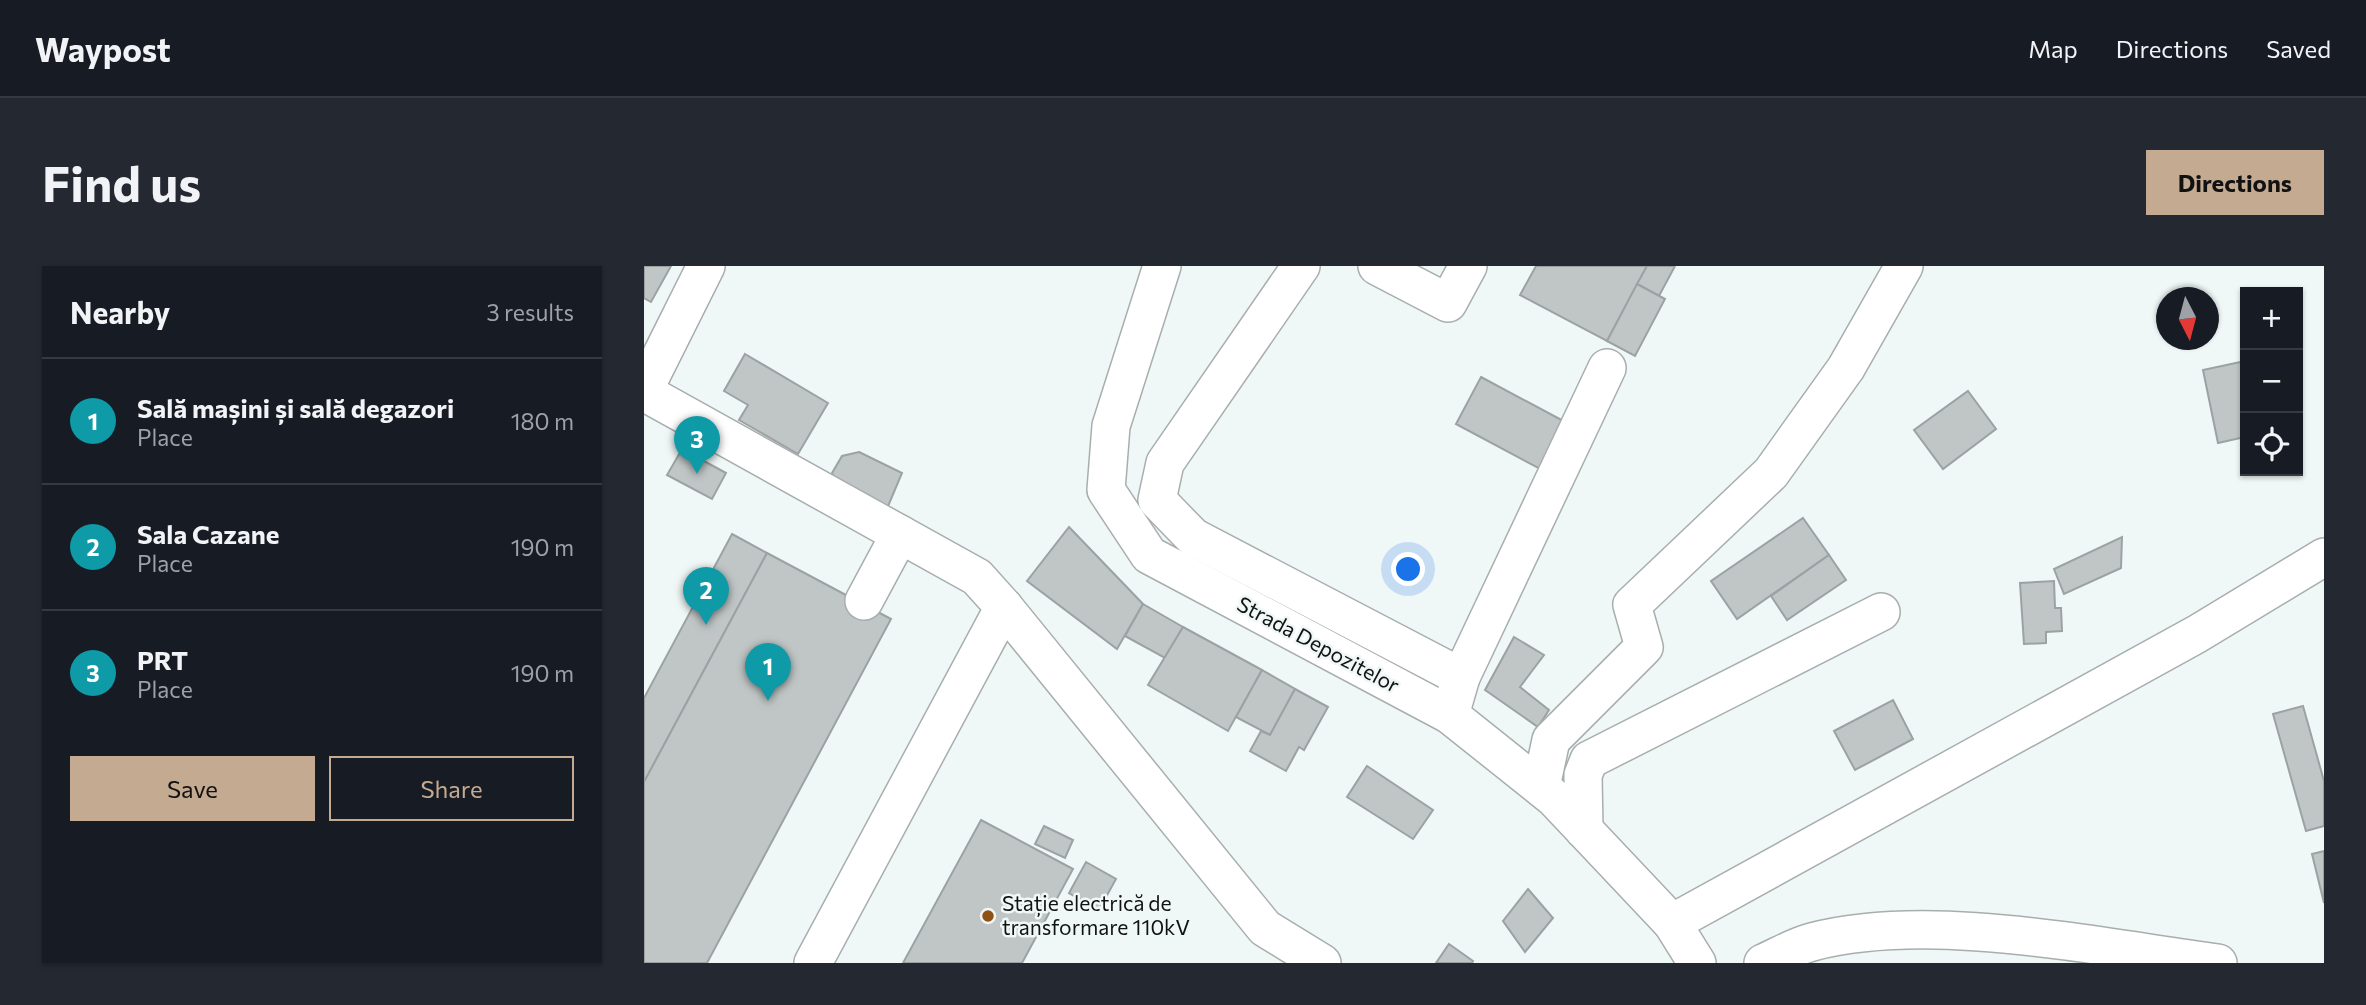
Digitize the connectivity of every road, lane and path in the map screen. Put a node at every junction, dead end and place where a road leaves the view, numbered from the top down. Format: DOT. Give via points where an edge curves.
graph roads {
  1 [pos="706,266"];
  2 [pos="1162,266"];
  3 [pos="1301,266"];
  4 [pos="1377,266"];
  5 [pos="1468,266"];
  6 [pos="1904,266"];
  7 [pos="1608,368"];
  8 [pos="644,391"];
  9 [pos="900,534"];
  10 [pos="2324,557"];
  11 [pos="864,601"];
  12 [pos="1004,607"];
  13 [pos="1881,612"];
  14 [pos="1461,677"];
  15 [pos="1450,715"];
  16 [pos="1541,788"];
  17 [pos="1584,830"];
  18 [pos="1672,923"];
  19 [pos="813,963"];
  20 [pos="1322,963"];
  21 [pos="1697,963"];
  22 [pos="1763,963"];
  23 [pos="2218,963"];
  1 -- 8 [label="street"];
  2 -- 15 [label="street, Strada Depozitelor" via="1111,426 1106,490 1149,555"];
  3 -- 14 [label="street" via="1165,463 1157,500 1193,537"];
  4 -- 5 [label="street" via="1448,303"];
  6 -- 16 [label="street" via="1846,368 1770,473 1632,605 1644,647 1551,740"];
  7 -- 14 [label="street"];
  8 -- 9 [label="street"];
  9 -- 11 [label="street"];
  9 -- 12 [label="street" via="976,577"];
  10 -- 18 [label="street" via="2197,634"];
  12 -- 19 [label="street"];
  12 -- 20 [label="street" via="1265,928"];
  13 -- 17 [label="street" via="1589,760 1583,775"];
  14 -- 15 [label="street"];
  15 -- 16 [label="street, Strada Depozitelor"];
  16 -- 17 [label="street, Strada Depozitelor"];
  17 -- 18 [label="street, Strada Depozitelor"];
  18 -- 21 [label="street, Strada Depozitelor"];
  22 -- 23 [label="street" via="1811,942 1880,931 1966,931"];
}
